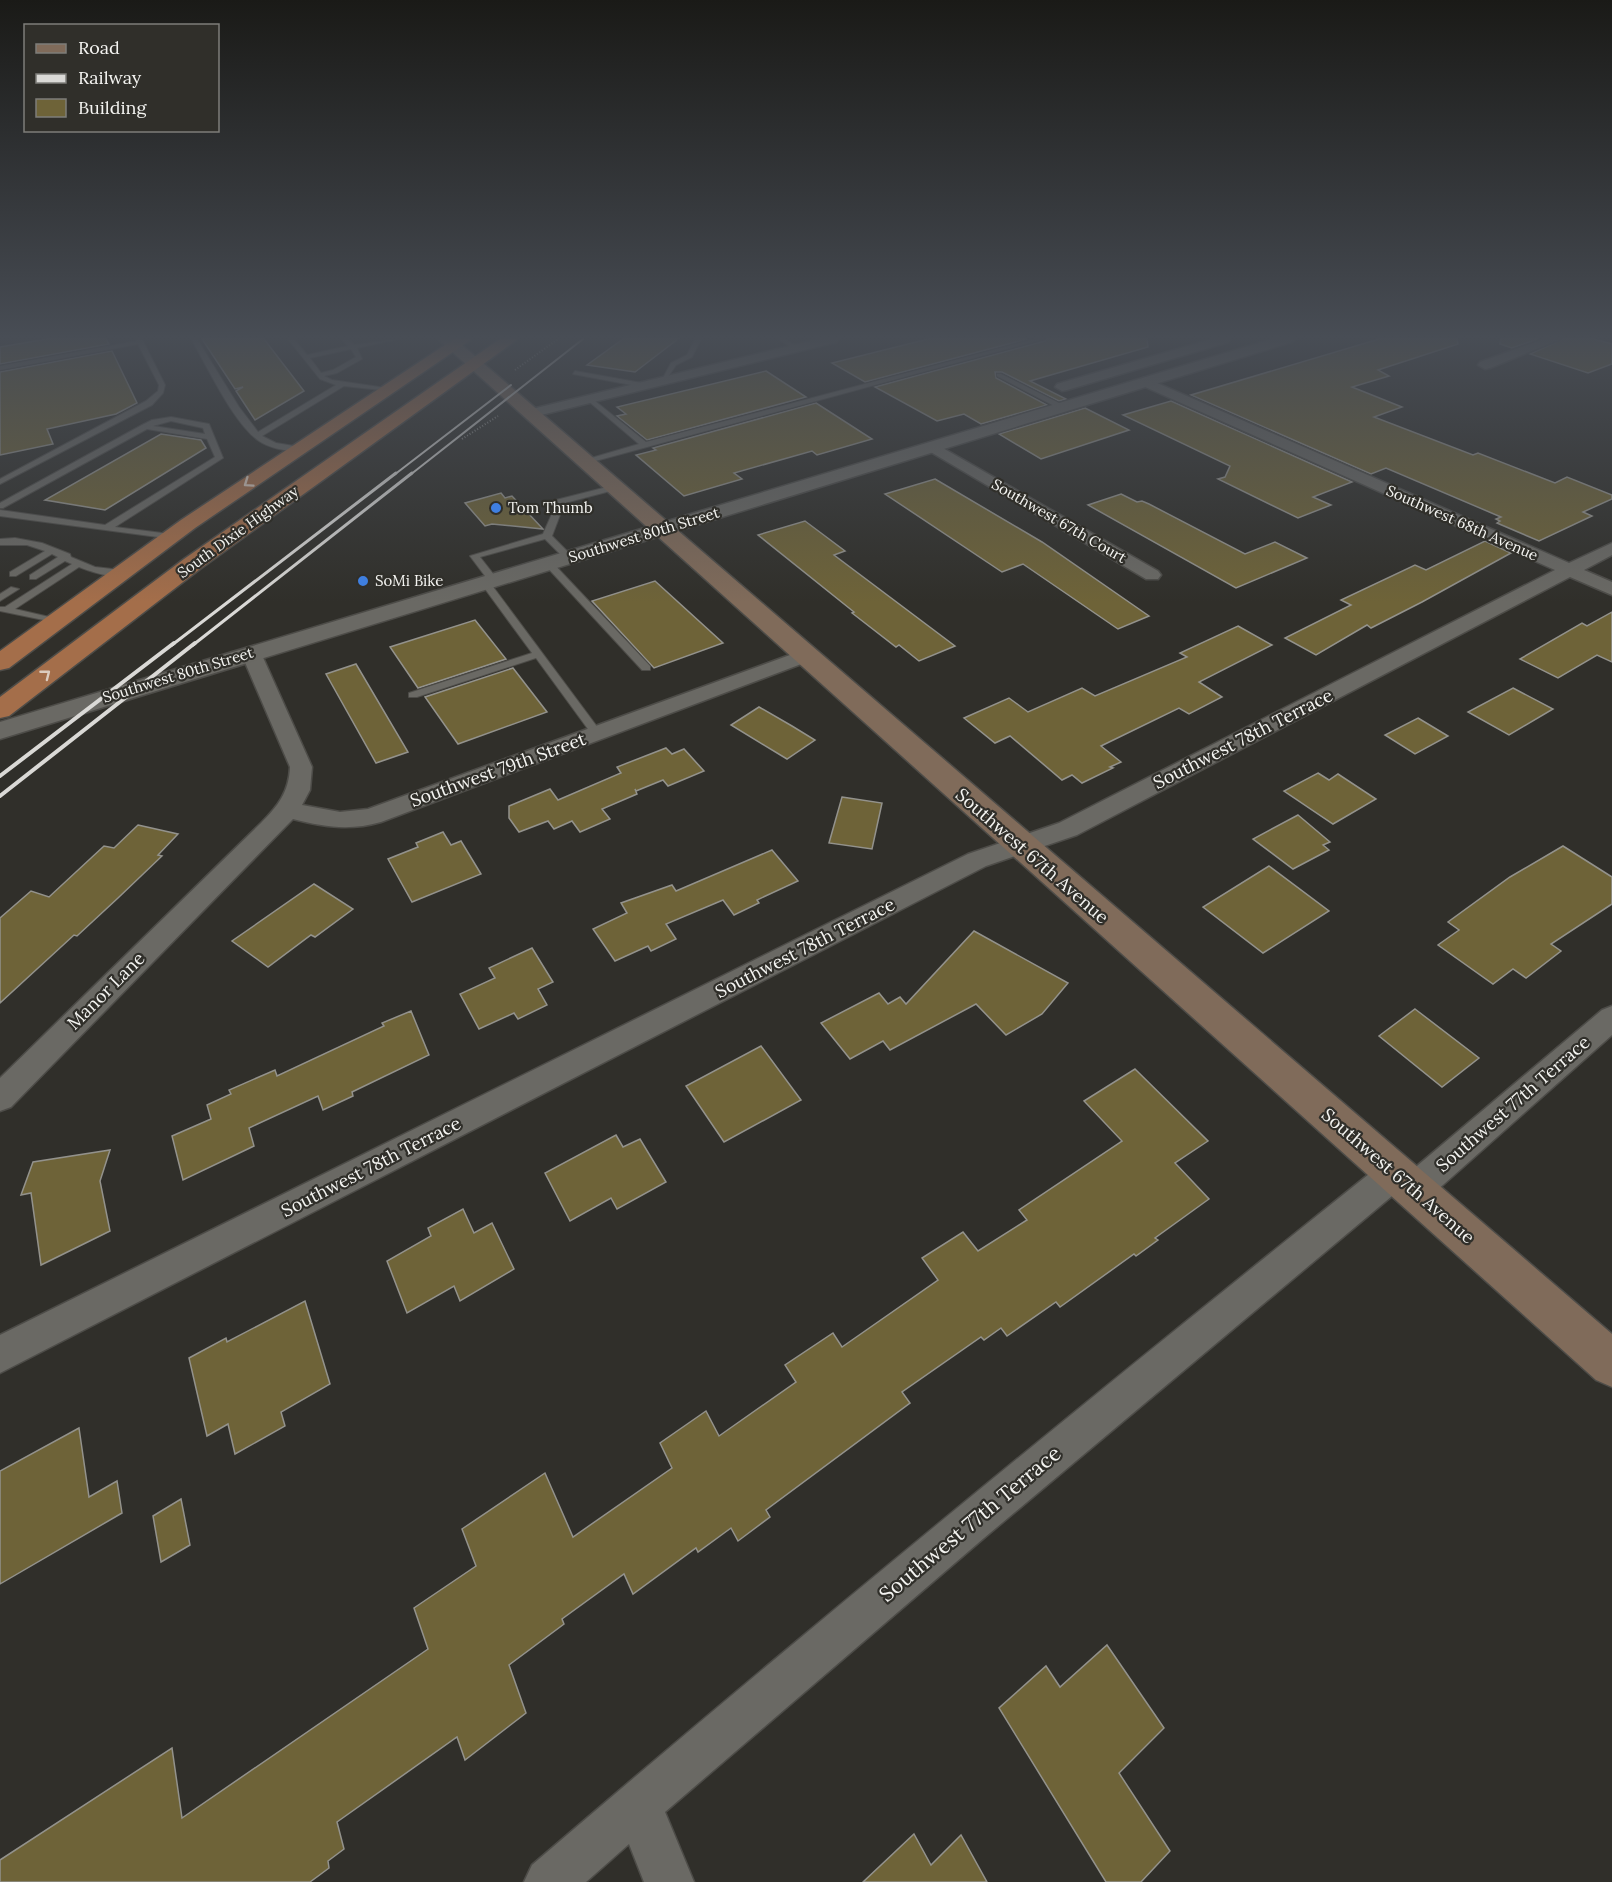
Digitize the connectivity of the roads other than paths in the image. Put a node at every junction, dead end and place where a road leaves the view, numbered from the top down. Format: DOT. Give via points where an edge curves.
graph roads {
  1 [pos="104,427"];
  2 [pos="145,427"];
  3 [pos="161,427"];
  4 [pos="206,427"];
  5 [pos="250,427"];
  6 [pos="272,427"];
  7 [pos="331,427"];
  8 [pos="385,427"];
  9 [pos="547,427"];
  10 [pos="622,427"];
  11 [pos="712,427"];
  12 [pos="1003,427"];
  13 [pos="1247,427"];
  14 [pos="210,434"];
  15 [pos="257,436"];
  16 [pos="644,445"];
  17 [pos="934,448"];
  18 [pos="297,449"];
  19 [pos="585,461"];
  20 [pos="0,482"];
  21 [pos="615,487"];
  22 [pos="0,506"];
  23 [pos="0,513"];
  24 [pos="107,528"];
  25 [pos="663,529"];
  26 [pos="547,536"];
  27 [pos="170,537"];
  28 [pos="0,542"];
  29 [pos="1612,548"];
  30 [pos="53,550"];
  31 [pos="67,556"];
  32 [pos="558,560"];
  33 [pos="80,563"];
  34 [pos="1569,570"];
  35 [pos="13,573"];
  36 [pos="121,573"];
  37 [pos="1152,575"];
  38 [pos="33,577"];
  39 [pos="489,581"];
  40 [pos="14,589"];
  41 [pos="1612,589"];
  42 [pos="0,598"];
  43 [pos="3,609"];
  44 [pos="55,621"];
  45 [pos="251,653"];
  46 [pos="538,654"];
  47 [pos="805,656"];
  48 [pos="0,663"];
  49 [pos="646,668"];
  50 [pos="413,695"];
  51 [pos="0,710"];
  52 [pos="0,731"];
  53 [pos="597,734"];
  54 [pos="287,809"];
  55 [pos="1020,846"];
  56 [pos="1612,1018"];
  57 [pos="0,1098"];
  58 [pos="1405,1181"];
  59 [pos="0,1355"];
  60 [pos="1612,1364"];
  61 [pos="638,1804"];
  62 [pos="549,1882"];
  63 [pos="669,1882"];
  1 -- 20 [label="lane"];
  2 -- 22 [label="lane"];
  3 -- 14 [label="lane"];
  4 -- 14 [label="lane"];
  5 -- 15 [label="lane"];
  6 -- 15 [label="lane"];
  7 -- 18 [label="highway, South Dixie Highway"];
  51 -- 8 [label="highway, South Dixie Highway, one-way" via="192,564"];
  9 -- 19 [label="main road, Southwest 67th Avenue"];
  10 -- 16 [label="lane"];
  11 -- 16 [label="lane"];
  12 -- 17 [label="street, Southwest 80th Street"];
  13 -- 34 [label="street, Southwest 68th Avenue"];
  14 -- 24 [label="lane" via="219,458"];
  15 -- 18 [label="lane"];
  16 -- 19 [label="lane"];
  17 -- 25 [label="street, Southwest 80th Street"];
  17 -- 37 [label="street, Southwest 67th Court"];
  18 -- 27 [label="highway, South Dixie Highway, one-way"];
  19 -- 21 [label="main road, Southwest 67th Avenue"];
  21 -- 25 [label="main road, Southwest 67th Avenue"];
  21 -- 26 [label="lane" via="555,503 559,507"];
  23 -- 24 [label="lane"];
  24 -- 27 [label="lane"];
  25 -- 32 [label="street, Southwest 80th Street"];
  25 -- 47 [label="main road, Southwest 67th Avenue"];
  26 -- 32 [label="lane"];
  26 -- 39 [label="lane" via="474,556"];
  27 -- 36 [label="highway, South Dixie Highway"];
  28 -- 30 [label="lane" via="13,540"];
  29 -- 34 [label="street, Southwest 78th Terrace"];
  30 -- 31 [label="lane"];
  30 -- 35 [label="lane"];
  31 -- 33 [label="lane"];
  31 -- 38 [label="lane"];
  32 -- 39 [label="street, Southwest 80th Street"];
  32 -- 49 [label="lane"];
  33 -- 36 [label="lane"];
  33 -- 43 [label="lane"];
  34 -- 41 [label="street, Southwest 68th Avenue"];
  34 -- 55 [label="street, Southwest 78th Terrace" via="1068,829"];
  36 -- 44 [label="highway, South Dixie Highway"];
  39 -- 45 [label="street, Southwest 80th Street"];
  39 -- 46 [label="lane"];
  40 -- 42 [label="lane"];
  43 -- 44 [label="lane"];
  44 -- 48 [label="highway, South Dixie Highway"];
  45 -- 52 [label="street, Southwest 80th Street"];
  45 -- 54 [label="street" via="301,767 299,787"];
  46 -- 50 [label="lane"];
  46 -- 53 [label="lane"];
  47 -- 53 [label="street, Southwest 79th Street"];
  47 -- 55 [label="main road, Southwest 67th Avenue"];
  53 -- 54 [label="street, Southwest 79th Street" via="361,820 335,821"];
  54 -- 57 [label="street, Manor Lane"];
  55 -- 58 [label="main road, Southwest 67th Avenue"];
  55 -- 59 [label="street, Southwest 78th Terrace" via="977,860"];
  56 -- 58 [label="street, Southwest 77th Terrace"];
  58 -- 60 [label="main road, Southwest 67th Avenue"];
  58 -- 61 [label="street, Southwest 77th Terrace" via="1130,1390"];
  61 -- 62 [label="street, Southwest 77th Terrace"];
  61 -- 63 [label="street"];
}
